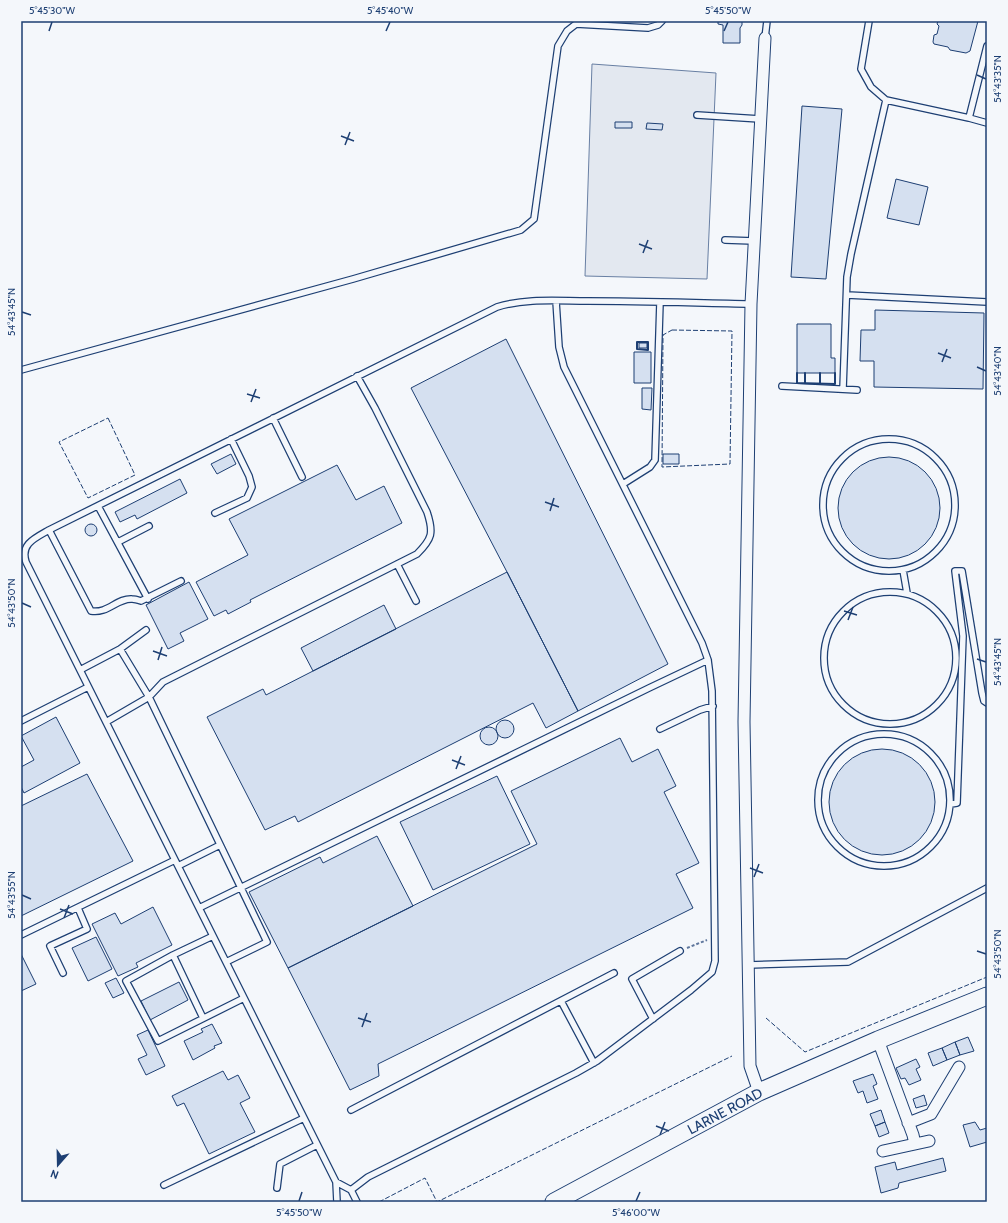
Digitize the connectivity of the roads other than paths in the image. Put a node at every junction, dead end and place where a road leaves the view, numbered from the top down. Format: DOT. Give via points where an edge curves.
graph roads {
  1 [pos="662,21"];
  2 [pos="767,21"];
  3 [pos="869,21"];
  4 [pos="765,38"];
  5 [pos="987,46"];
  6 [pos="886,100"];
  7 [pos="697,116"];
  8 [pos="969,118"];
  9 [pos="760,119"];
  10 [pos="987,123"];
  11 [pos="725,240"];
  12 [pos="754,241"];
  13 [pos="846,295"];
  14 [pos="556,301"];
  15 [pos="660,302"];
  16 [pos="987,302"];
  17 [pos="751,304"];
  18 [pos="21,370"];
  19 [pos="357,376"];
  20 [pos="782,386"];
  21 [pos="843,389"];
  22 [pos="857,390"];
  23 [pos="274,418"];
  24 [pos="231,439"];
  25 [pos="302,477"];
  26 [pos="623,484"];
  27 [pos="98,506"];
  28 [pos="215,513"];
  29 [pos="149,526"];
  30 [pos="48,530"];
  31 [pos="118,542"];
  32 [pos="23,547"];
  33 [pos="397,564"];
  34 [pos="903,570"];
  35 [pos="181,582"];
  36 [pos="907,593"];
  37 [pos="148,599"];
  38 [pos="416,601"];
  39 [pos="146,630"];
  40 [pos="120,649"];
  41 [pos="708,660"];
  42 [pos="959,662"];
  43 [pos="80,670"];
  44 [pos="88,687"];
  45 [pos="149,697"];
  46 [pos="987,703"];
  47 [pos="713,706"];
  48 [pos="21,721"];
  49 [pos="106,722"];
  50 [pos="883,724"];
  51 [pos="660,730"];
  52 [pos="878,733"];
  53 [pos="951,804"];
  54 [pos="220,845"];
  55 [pos="176,863"];
  56 [pos="241,888"];
  57 [pos="987,888"];
  58 [pos="78,908"];
  59 [pos="199,908"];
  60 [pos="21,935"];
  61 [pos="213,936"];
  62 [pos="680,951"];
  63 [pos="173,955"];
  64 [pos="226,962"];
  65 [pos="748,965"];
  66 [pos="63,973"];
  67 [pos="614,973"];
  68 [pos="987,996"];
  69 [pos="244,998"];
  70 [pos="561,1001"];
  71 [pos="203,1018"];
  72 [pos="653,1019"];
  73 [pos="878,1040"];
  74 [pos="594,1063"];
  75 [pos="960,1067"];
  76 [pos="759,1092"];
  77 [pos="351,1110"];
  78 [pos="304,1118"];
  79 [pos="908,1123"];
  80 [pos="929,1141"];
  81 [pos="915,1144"];
  82 [pos="317,1145"];
  83 [pos="883,1151"];
  84 [pos="336,1182"];
  85 [pos="164,1185"];
  86 [pos="277,1188"];
  87 [pos="351,1190"];
  88 [pos="337,1202"];
  89 [pos="357,1202"];
  90 [pos="554,1202"];
  1 -- 18 [label="lane" via="648,28 576,24 567,31 558,46 534,219 521,230"];
  2 -- 4 [label="lane"];
  3 -- 6 [label="lane" via="861,70 870,87"];
  4 -- 9 [label="street"];
  5 -- 8 [label="lane"];
  6 -- 8 [label="lane"];
  6 -- 13 [label="lane" via="851,254"];
  7 -- 9 [label="lane"];
  8 -- 10 [label="lane"];
  9 -- 12 [label="street"];
  11 -- 12 [label="lane"];
  12 -- 17 [label="street"];
  13 -- 16 [label="lane"];
  13 -- 21 [label="lane"];
  14 -- 15 [label="lane"];
  14 -- 19 [label="lane" via="511,302 496,307"];
  14 -- 26 [label="lane" via="559,347 564,367"];
  15 -- 17 [label="lane"];
  15 -- 26 [label="lane" via="655,460 650,467"];
  17 -- 65 [label="street" via="744,722"];
  19 -- 23 [label="lane"];
  19 -- 33 [label="lane" via="386,428 432,527 428,542 417,554"];
  20 -- 21 [label="lane"];
  21 -- 22 [label="lane"];
  23 -- 24 [label="lane"];
  23 -- 25 [label="lane"];
  24 -- 27 [label="lane"];
  24 -- 28 [label="lane" via="252,487 247,498"];
  26 -- 41 [label="lane"];
  27 -- 30 [label="lane"];
  27 -- 31 [label="lane"];
  29 -- 31 [label="lane"];
  30 -- 32 [label="lane"];
  30 -- 37 [label="lane" via="91,611 104,610 126,599"];
  31 -- 37 [label="lane"];
  32 -- 43 [label="lane" via="26,562"];
  33 -- 38 [label="lane"];
  33 -- 45 [label="lane" via="163,682"];
  34 -- 34 [label="lane" via="922,563 939,550 950,532 956,510 954,487 943,466 927,450 906,441 883,439 861,445 842,458 829,477 823,498 824,518 831,538 844,554 862,566 882,571"];
  34 -- 36 [label="lane"];
  35 -- 37 [label="lane"];
  36 -- 42 [label="lane" via="928,603 944,619 954,640"];
  36 -- 50 [label="lane" via="884,591 861,598 843,611 830,630 824,650 825,671 832,690 845,707 863,718"];
  39 -- 40 [label="lane"];
  40 -- 43 [label="lane"];
  40 -- 45 [label="lane"];
  41 -- 47 [label="lane"];
  41 -- 56 [label="lane"];
  42 -- 46 [label="lane" via="963,636 955,571 962,571 982,693"];
  42 -- 50 [label="lane" via="951,685 940,702 923,715 904,723"];
  42 -- 53 [label="lane" via="957,803"];
  43 -- 44 [label="lane"];
  44 -- 48 [label="lane"];
  44 -- 49 [label="lane"];
  45 -- 49 [label="lane"];
  45 -- 54 [label="lane"];
  47 -- 51 [label="lane"];
  47 -- 72 [label="lane" via="716,961 712,972"];
  49 -- 55 [label="lane"];
  50 -- 52 [label="lane"];
  52 -- 53 [label="lane" via="901,735 922,745 933,755 949,782"];
  52 -- 53 [label="lane" via="856,740 837,753 824,772 818,792 819,813 826,832 839,849 857,860 877,866 898,865 918,857 934,844 945,827"];
  54 -- 55 [label="lane"];
  54 -- 56 [label="lane"];
  55 -- 58 [label="lane"];
  55 -- 59 [label="lane"];
  56 -- 59 [label="lane"];
  56 -- 64 [label="lane" via="267,942"];
  57 -- 65 [label="lane" via="848,962"];
  58 -- 60 [label="lane"];
  58 -- 66 [label="lane" via="87,929 50,946"];
  59 -- 61 [label="lane"];
  61 -- 63 [label="lane"];
  61 -- 64 [label="lane"];
  62 -- 72 [label="lane" via="632,978"];
  63 -- 71 [label="lane"];
  63 -- 71 [label="lane" via="126,981 158,1041"];
  64 -- 69 [label="lane"];
  65 -- 76 [label="street" via="750,1066"];
  67 -- 70 [label="lane"];
  68 -- 73 [label="main road, LARNE ROAD"];
  69 -- 71 [label="lane"];
  69 -- 78 [label="lane"];
  70 -- 74 [label="lane"];
  70 -- 77 [label="lane"];
  72 -- 74 [label="lane"];
  73 -- 76 [label="main road, LARNE ROAD"];
  73 -- 79 [label="street"];
  74 -- 87 [label="lane" via="368,1177"];
  75 -- 79 [label="street" via="931,1114"];
  76 -- 90 [label="main road, LARNE ROAD"];
  78 -- 82 [label="lane"];
  78 -- 85 [label="lane"];
  79 -- 81 [label="street"];
  80 -- 81 [label="street"];
  81 -- 83 [label="street"];
  82 -- 84 [label="lane"];
  82 -- 86 [label="lane" via="280,1164"];
  84 -- 87 [label="lane"];
  84 -- 88 [label="lane"];
  87 -- 89 [label="lane"];
}
